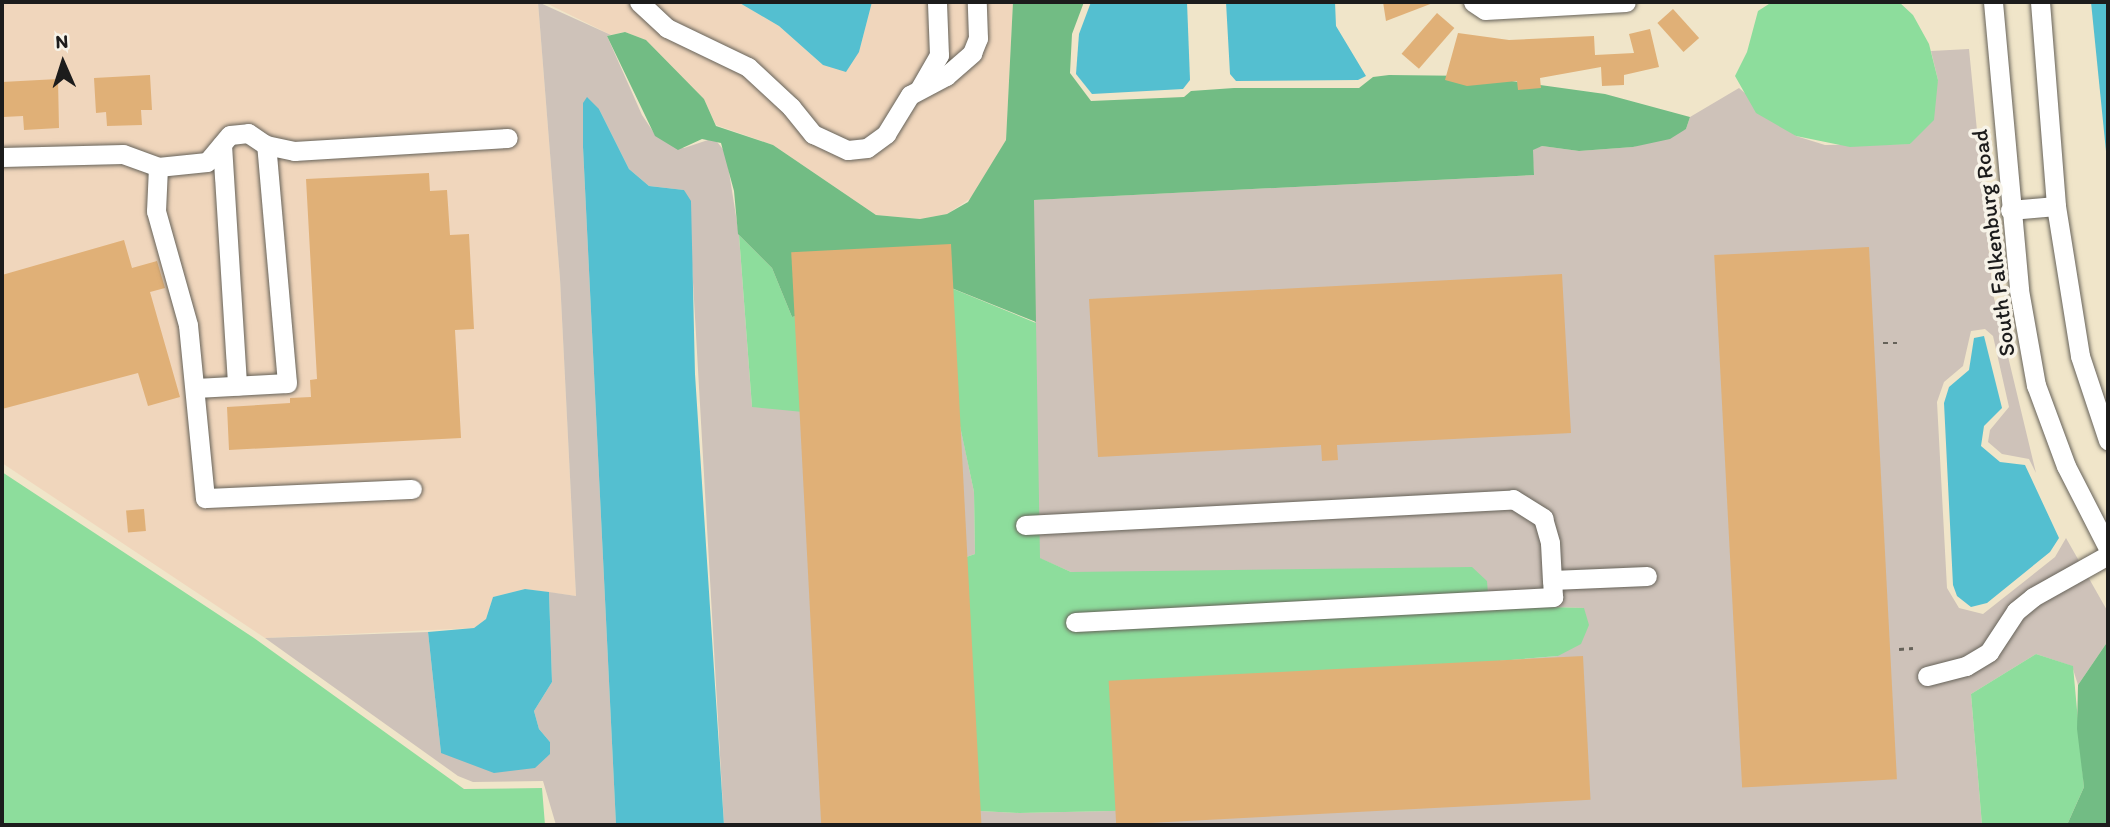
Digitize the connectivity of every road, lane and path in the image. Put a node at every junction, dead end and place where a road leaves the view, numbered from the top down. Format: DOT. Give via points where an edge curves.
graph roads {
  1 [pos="639,2"];
  2 [pos="937,2"];
  3 [pos="977,2"];
  4 [pos="1473,2"];
  5 [pos="1626,2"];
  6 [pos="1993,2"];
  7 [pos="2040,2"];
  8 [pos="920,88"];
  9 [pos="508,138"];
  10 [pos="222,145"];
  11 [pos="266,145"];
  12 [pos="2,157"];
  13 [pos="159,167"];
  14 [pos="2056,206"];
  15 [pos="2010,210"];
  16 [pos="1897,342"];
  17 [pos="1883,343"];
  18 [pos="237,386"];
  19 [pos="196,388"];
  20 [pos="2108,440"];
  21 [pos="412,489"];
  22 [pos="1025,525"];
  23 [pos="2108,548"];
  24 [pos="2108,555"];
  25 [pos="1647,576"];
  26 [pos="1552,580"];
  27 [pos="1075,622"];
  28 [pos="1913,648"];
  29 [pos="1899,649"];
  30 [pos="1927,676"];
  1 -- 8 [label="street" via="667,28 748,66 830,145 867,148 886,134 910,95"];
  2 -- 8 [label="street" via="939,55"];
  3 -- 8 [label="street" via="978,38 971,53 946,76"];
  4 -- 5 [label="street" via="1485,10"];
  6 -- 15 [label="street, South Falkenburg Road"];
  7 -- 14 [label="street"];
  9 -- 11 [label="street" via="295,151"];
  10 -- 11 [label="street" via="230,135 248,133"];
  10 -- 13 [label="street" via="207,162"];
  10 -- 18 [label="street"];
  11 -- 18 [label="street" via="287,383"];
  12 -- 13 [label="street" via="123,154"];
  13 -- 19 [label="street" via="156,211 188,325"];
  14 -- 15 [label="street"];
  14 -- 20 [label="street" via="2080,356"];
  15 -- 23 [label="street, South Falkenburg Road" via="2036,385 2066,466"];
  16 -- 17 [label="path"];
  18 -- 19 [label="street"];
  19 -- 21 [label="street" via="205,498"];
  22 -- 26 [label="street" via="1513,499 1543,518"];
  24 -- 30 [label="street" via="2033,597 2016,611 1989,652 1966,666"];
  25 -- 26 [label="street"];
  26 -- 27 [label="street" via="1552,597"];
  28 -- 29 [label="path"];
}
